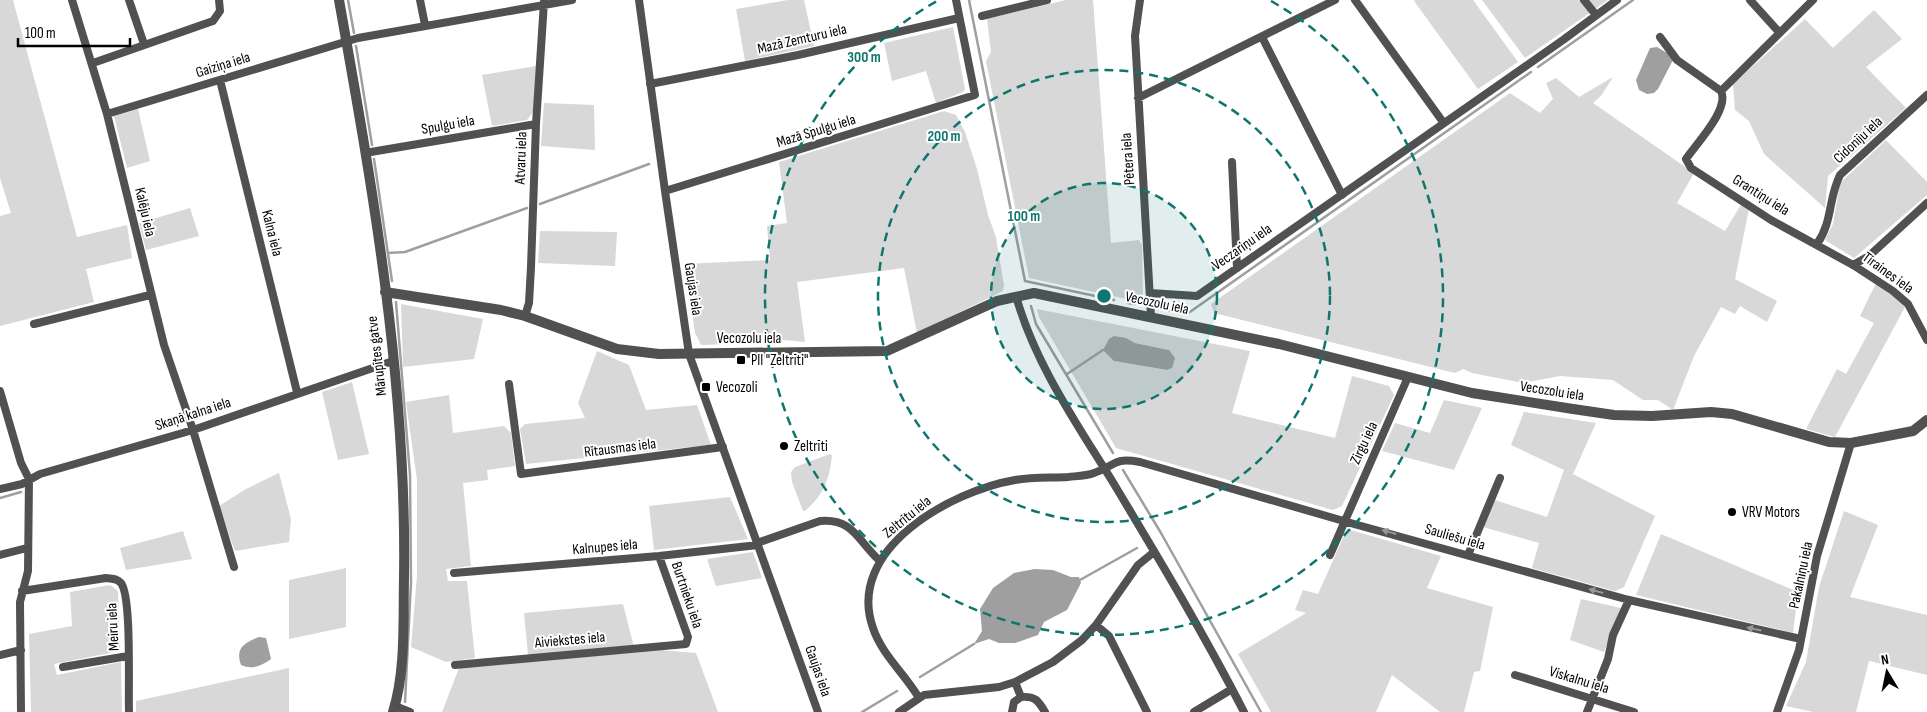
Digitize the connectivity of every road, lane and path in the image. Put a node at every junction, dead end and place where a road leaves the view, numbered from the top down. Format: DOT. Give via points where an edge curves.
graph roads {
  1 [pos="72,0"];
  2 [pos="129,0"];
  3 [pos="220,0"];
  4 [pos="339,0"];
  5 [pos="420,0"];
  6 [pos="572,0"];
  7 [pos="639,0"];
  8 [pos="956,0"];
  9 [pos="1047,0"];
  10 [pos="1140,0"];
  11 [pos="1336,0"];
  12 [pos="1354,0"];
  13 [pos="1584,0"];
  14 [pos="1617,0"];
  15 [pos="1750,0"];
  16 [pos="1813,0"];
  17 [pos="544,2"];
  18 [pos="1596,15"];
  19 [pos="982,16"];
  20 [pos="960,18"];
  21 [pos="425,25"];
  22 [pos="1779,32"];
  23 [pos="1660,37"];
  24 [pos="1262,38"];
  25 [pos="347,42"];
  26 [pos="144,44"];
  27 [pos="93,62"];
  28 [pos="220,80"];
  29 [pos="650,84"];
  30 [pos="1721,91"];
  31 [pos="1927,95"];
  32 [pos="1138,98"];
  33 [pos="107,114"];
  34 [pos="1443,122"];
  35 [pos="536,124"];
  36 [pos="366,153"];
  37 [pos="1232,162"];
  38 [pos="664,191"];
  39 [pos="1342,195"];
  40 [pos="1927,203"];
  41 [pos="1817,244"];
  42 [pos="1853,265"];
  43 [pos="1237,268"];
  44 [pos="385,292"];
  45 [pos="1150,293"];
  46 [pos="150,295"];
  47 [pos="1016,296"];
  48 [pos="524,316"];
  49 [pos="1151,317"];
  50 [pos="34,324"];
  51 [pos="1927,340"];
  52 [pos="689,354"];
  53 [pos="393,361"];
  54 [pos="1408,377"];
  55 [pos="509,384"];
  56 [pos="0,391"];
  57 [pos="298,392"];
  58 [pos="1927,420"];
  59 [pos="193,430"];
  60 [pos="1851,443"];
  61 [pos="724,447"];
  62 [pos="1104,468"];
  63 [pos="1500,478"];
  64 [pos="29,479"];
  65 [pos="0,489"];
  66 [pos="1345,521"];
  67 [pos="758,544"];
  68 [pos="27,548"];
  69 [pos="1154,552"];
  70 [pos="0,555"];
  71 [pos="1330,555"];
  72 [pos="1468,555"];
  73 [pos="659,556"];
  74 [pos="879,560"];
  75 [pos="234,567"];
  76 [pos="454,573"];
  77 [pos="22,591"];
  78 [pos="1629,600"];
  79 [pos="1096,625"];
  80 [pos="1801,640"];
  81 [pos="686,644"];
  82 [pos="21,650"];
  83 [pos="0,655"];
  84 [pos="128,656"];
  85 [pos="455,665"];
  86 [pos="63,667"];
  87 [pos="1515,675"];
  88 [pos="1015,682"];
  89 [pos="1232,689"];
  90 [pos="1020,697"];
  91 [pos="919,698"];
  92 [pos="1593,699"];
  93 [pos="394,709"];
  94 [pos="904,711"];
  95 [pos="21,712"];
  96 [pos="128,712"];
  97 [pos="410,712"];
  98 [pos="818,712"];
  99 [pos="1012,712"];
  100 [pos="1045,712"];
  101 [pos="1147,712"];
  102 [pos="1194,712"];
  103 [pos="1244,712"];
  104 [pos="1587,712"];
  105 [pos="1634,712"];
  106 [pos="1777,712"];
  1 -- 27 [label="street, Kalēju iela"];
  2 -- 26 [label="street"];
  3 -- 26 [label="street" via="220,11 213,21"];
  4 -- 25 [label="street, Mārupītes gatve"];
  5 -- 21 [label="street"];
  6 -- 17 [label="street, Gaiziņa iela"];
  7 -- 29 [label="street, Gaujas iela"];
  8 -- 20 [label="street"];
  9 -- 19 [label="street"];
  10 -- 32 [label="street, Pētera iela" via="1135,36"];
  11 -- 24 [label="street"];
  12 -- 34 [label="street"];
  13 -- 18 [label="street"];
  14 -- 18 [label="street, Veczariņu iela"];
  15 -- 22 [label="street"];
  16 -- 22 [label="street"];
  17 -- 21 [label="street, Gaiziņa iela"];
  17 -- 35 [label="street, Atvaru iela"];
  18 -- 34 [label="street, Veczariņu iela"];
  20 -- 29 [label="street, Mazā Zemturu iela" via="781,59"];
  20 -- 38 [label="street, Mazā Spulgu iela" via="975,95"];
  21 -- 25 [label="street, Gaiziņa iela"];
  22 -- 30 [label="street"];
  23 -- 30 [label="street" via="1677,60"];
  24 -- 32 [label="street"];
  24 -- 39 [label="street"];
  25 -- 28 [label="street, Gaiziņa iela"];
  25 -- 36 [label="street, Mārupītes gatve"];
  26 -- 27 [label="street"];
  27 -- 33 [label="street, Kalēju iela"];
  28 -- 33 [label="street, Gaiziņa iela"];
  28 -- 57 [label="street, Kalna iela"];
  29 -- 38 [label="street, Gaujas iela"];
  30 -- 41 [label="street, Grantiņu iela" via="1721,110 1686,159 1691,168 1771,220"];
  31 -- 41 [label="street, Cidoniju iela" via="1840,175 1835,185 1829,221"];
  32 -- 45 [label="street, Pētera iela"];
  33 -- 46 [label="street, Kalēju iela"];
  34 -- 39 [label="street, Veczariņu iela"];
  35 -- 36 [label="street, Spulgu iela"];
  35 -- 48 [label="street, Atvaru iela" via="529,303"];
  36 -- 44 [label="street, Mārupītes gatve"];
  37 -- 43 [label="street"];
  38 -- 52 [label="street, Gaujas iela"];
  39 -- 43 [label="street, Veczariņu iela"];
  40 -- 42 [label="street" via="1869,256"];
  41 -- 42 [label="street, Tīraines iela"];
  42 -- 51 [label="street, Tīraines iela" via="1908,304"];
  43 -- 45 [label="street, Veczariņu iela" via="1197,296"];
  44 -- 48 [label="street, Vecozolu iela"];
  44 -- 53 [label="street, Mārupītes gatve"];
  45 -- 49 [label="street, Pētera iela"];
  46 -- 50 [label="street"];
  46 -- 59 [label="street, Kalēju iela"];
  47 -- 49 [label="street, Vecozolu iela" via="1034,293"];
  47 -- 52 [label="street, Vecozolu iela" via="985,306 887,351"];
  47 -- 62 [label="street" via="1032,342"];
  48 -- 52 [label="street, Vecozolu iela" via="638,353"];
  49 -- 54 [label="street, Vecozolu iela" via="1278,344"];
  52 -- 61 [label="street, Gaujas iela"];
  53 -- 57 [label="street, Skaņā kalna iela"];
  53 -- 93 [label="street, Mārupītes gatve" via="402,462 404,555 402,652"];
  54 -- 60 [label="street, Vecozolu iela" via="1472,393 1614,415 1732,414 1829,442"];
  54 -- 66 [label="street, Zirgu iela"];
  55 -- 61 [label="street, Rītausmas iela" via="521,474"];
  56 -- 64 [label="street" via="21,463"];
  57 -- 59 [label="street, Skaņā kalna iela"];
  58 -- 60 [label="street, Vecozolu iela" via="1913,431"];
  59 -- 64 [label="street, Skaņā kalna iela"];
  59 -- 75 [label="street, Kalēju iela"];
  60 -- 80 [label="street, Pakalniņu iela" via="1817,556"];
  61 -- 67 [label="street, Gaujas iela"];
  62 -- 66 [label="street, Sauliešu iela" via="1122,460 1140,462"];
  62 -- 69 [label="street"];
  62 -- 74 [label="street, Zeltrītu iela" via="1087,475 1016,480 962,496 922,519"];
  63 -- 72 [label="street"];
  64 -- 65 [label="street, Skaņā kalna iela"];
  64 -- 68 [label="street"];
  66 -- 71 [label="street, Zirgu iela"];
  72 -- 66 [label="street, Sauliešu iela, one-way"];
  67 -- 73 [label="street, Kalnupes iela"];
  67 -- 74 [label="street, Kalnupes iela" via="831,520 851,528"];
  67 -- 98 [label="street, Gaujas iela"];
  68 -- 70 [label="street"];
  68 -- 77 [label="street" via="28,571"];
  69 -- 79 [label="street" via="1138,565"];
  69 -- 89 [label="street"];
  78 -- 72 [label="street, Sauliešu iela, one-way"];
  73 -- 76 [label="street, Kalnupes iela"];
  73 -- 81 [label="street, Burtnieku iela" via="688,637"];
  74 -- 91 [label="street, Zeltrītu iela" via="870,604 873,628 886,653"];
  77 -- 82 [label="street"];
  77 -- 84 [label="street, Meiru iela" via="115,579 122,583 127,602"];
  80 -- 78 [label="street, Sauliešu iela, one-way"];
  78 -- 92 [label="street" via="1612,634 1608,658"];
  79 -- 88 [label="street" via="1053,662"];
  79 -- 101 [label="street" via="1108,636"];
  80 -- 106 [label="street, Pakalniņu iela"];
  81 -- 85 [label="street, Aiviekstes iela"];
  82 -- 83 [label="street"];
  82 -- 95 [label="street"];
  84 -- 86 [label="street"];
  84 -- 96 [label="street, Meiru iela"];
  87 -- 92 [label="street, Viskalnu iela"];
  88 -- 90 [label="street"];
  88 -- 91 [label="street" via="999,687 941,691"];
  89 -- 102 [label="street"];
  89 -- 103 [label="street"];
  90 -- 99 [label="street" via="1014,702"];
  90 -- 100 [label="street" via="1031,696 1039,700"];
  91 -- 94 [label="street"];
  92 -- 104 [label="street"];
  92 -- 105 [label="street, Viskalnu iela"];
  93 -- 97 [label="street"];
}
